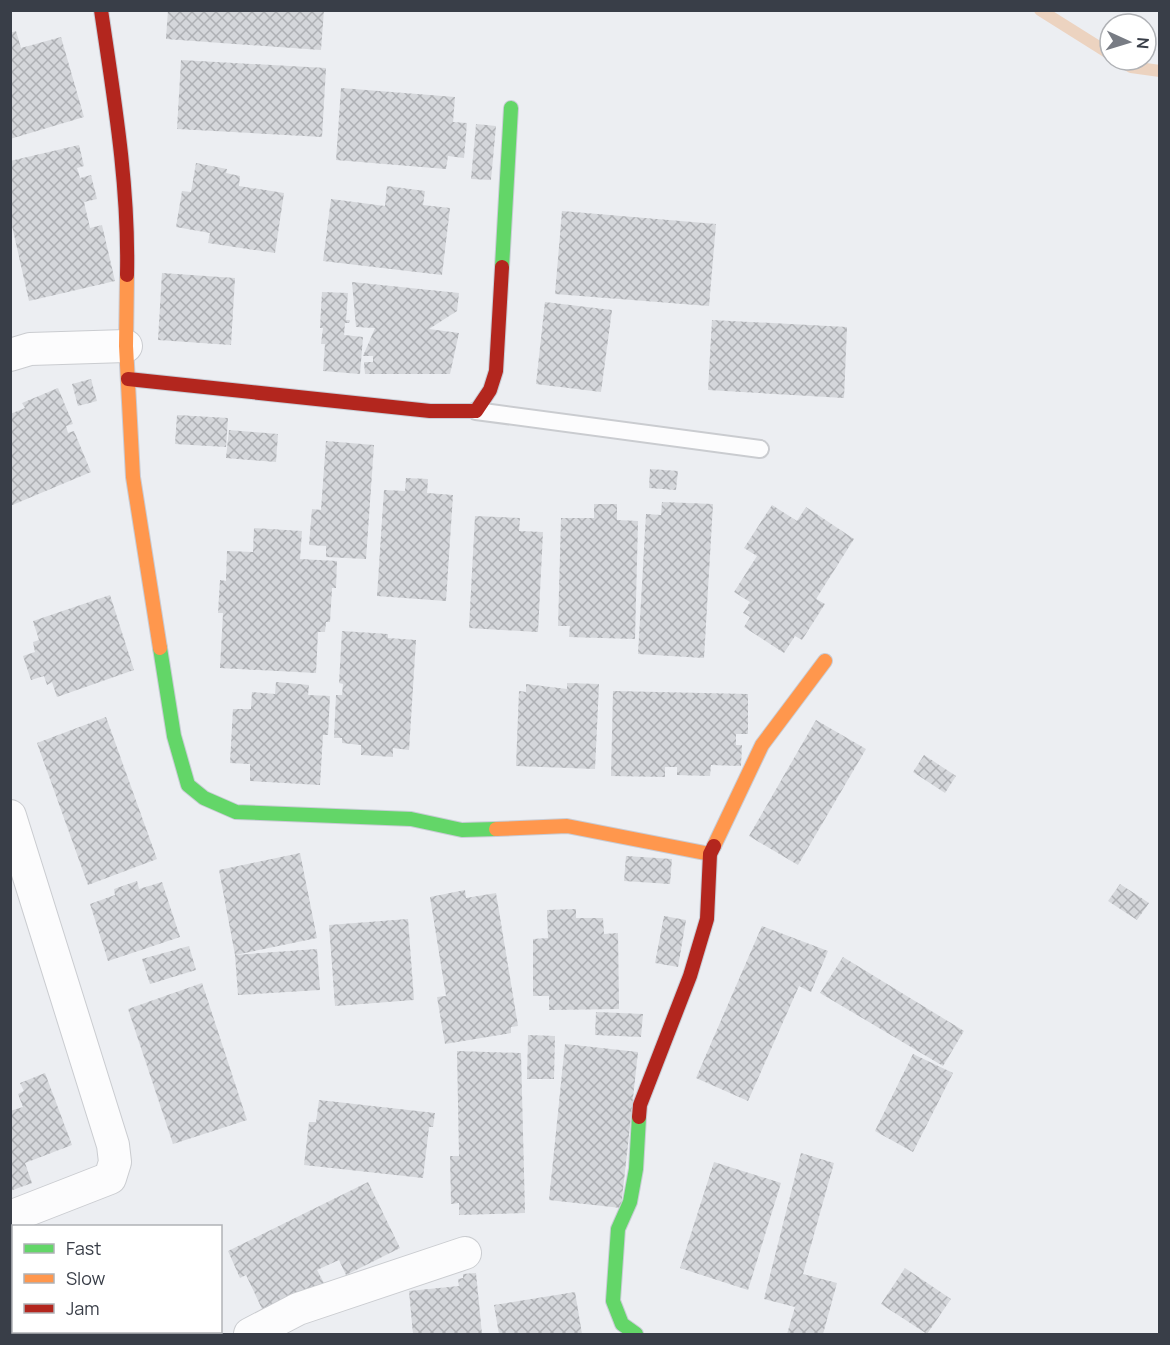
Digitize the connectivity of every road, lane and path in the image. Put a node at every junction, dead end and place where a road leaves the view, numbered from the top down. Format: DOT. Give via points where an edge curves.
graph roads {
  1 [pos="101,10"];
  2 [pos="511,108"];
  3 [pos="126,346"];
  4 [pos="10,355"];
  5 [pos="128,379"];
  6 [pos="476,411"];
  7 [pos="760,449"];
  8 [pos="825,661"];
  9 [pos="10,816"];
  10 [pos="710,854"];
  11 [pos="10,1217"];
  12 [pos="465,1253"];
  13 [pos="249,1335"];
  14 [pos="636,1335"];
  1 -- 3 [label="street" via="122,151 128,222"];
  2 -- 6 [label="street" via="496,371 490,390"];
  3 -- 4 [label="street" via="30,349"];
  3 -- 5 [label="street"];
  5 -- 6 [label="street" via="430,411"];
  5 -- 10 [label="street" via="133,477 174,736 188,785 204,798 236,813 411,819 462,830 567,826"];
  6 -- 7 [label="lane"];
  8 -- 10 [label="street" via="762,745"];
  9 -- 11 [label="street" via="113,1145 115,1162 110,1178"];
  10 -- 14 [label="street" via="707,919 690,976 640,1105 630,1202 618,1229 613,1301 622,1324"];
  12 -- 13 [label="street" via="298,1309"];
}
